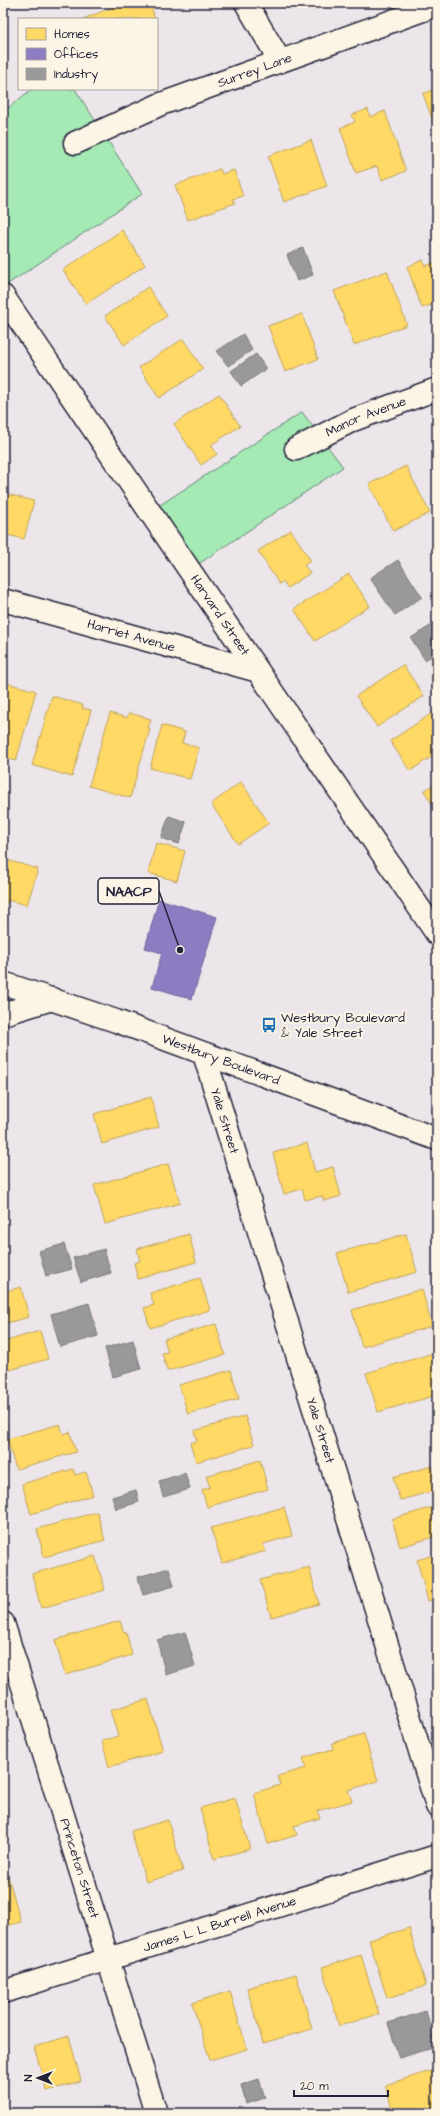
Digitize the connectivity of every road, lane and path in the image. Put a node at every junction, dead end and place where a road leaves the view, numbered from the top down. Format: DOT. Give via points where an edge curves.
graph roads {
  1 [pos="246,3"];
  2 [pos="437,5"];
  3 [pos="280,61"];
  4 [pos="75,143"];
  5 [pos="3,296"];
  6 [pos="437,389"];
  7 [pos="296,449"];
  8 [pos="3,600"];
  9 [pos="258,671"];
  10 [pos="437,934"];
  11 [pos="3,983"];
  12 [pos="52,1000"];
  13 [pos="3,1014"];
  14 [pos="204,1054"];
  15 [pos="437,1139"];
  16 [pos="3,1623"];
  17 [pos="437,1806"];
  18 [pos="437,1856"];
  19 [pos="108,1959"];
  20 [pos="3,1992"];
  21 [pos="156,2113"];
  1 -- 3 [label="street"];
  2 -- 3 [label="street, Surrey Lane"];
  3 -- 4 [label="street, Surrey Lane" via="161,104"];
  5 -- 9 [label="street, Harvard Street"];
  6 -- 7 [label="street, Manor Avenue" via="353,420"];
  8 -- 9 [label="street, Harriet Avenue"];
  9 -- 10 [label="street, Harvard Street"];
  11 -- 12 [label="street, Westbury Boulevard"];
  12 -- 13 [label="street"];
  12 -- 14 [label="street, Westbury Boulevard"];
  14 -- 15 [label="street, Westbury Boulevard"];
  14 -- 17 [label="street, Yale Street"];
  16 -- 19 [label="street, Princeton Street"];
  18 -- 19 [label="street, James L L Burrell Avenue"];
  19 -- 20 [label="street, James L L Burrell Avenue"];
  19 -- 21 [label="street, Princeton Street"];
}
